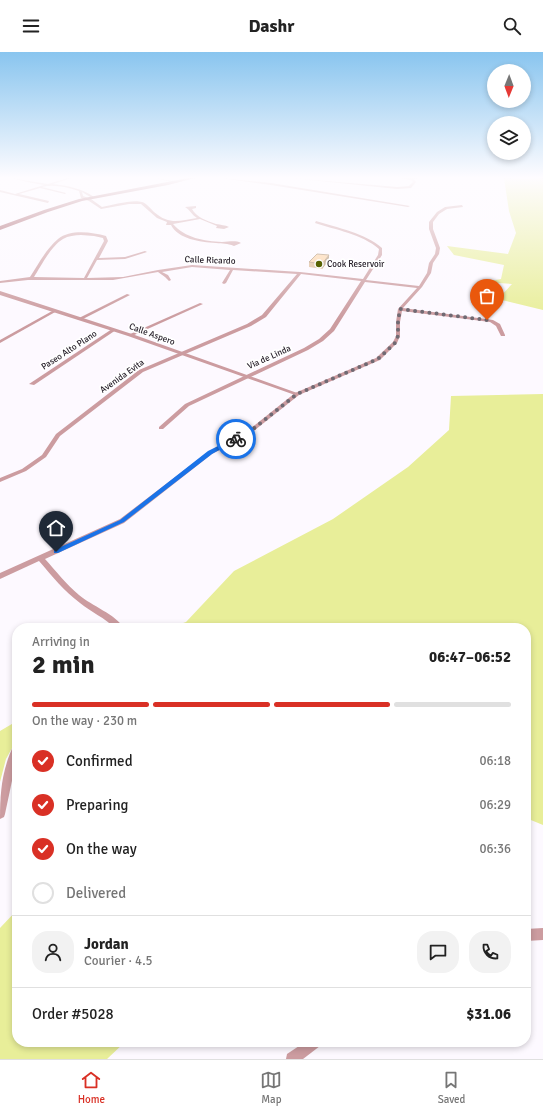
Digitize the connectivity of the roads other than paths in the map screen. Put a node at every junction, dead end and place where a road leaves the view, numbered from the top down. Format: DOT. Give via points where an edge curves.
graph roads {
  1 [pos="173,225"];
  2 [pos="325,225"];
  3 [pos="431,225"];
  4 [pos="230,243"];
  5 [pos="145,252"];
  6 [pos="96,260"];
  7 [pos="232,269"];
  8 [pos="158,271"];
  9 [pos="300,273"];
  10 [pos="31,279"];
  11 [pos="85,279"];
  12 [pos="169,280"];
  13 [pos="365,280"];
  14 [pos="0,282"];
  15 [pos="224,283"];
  16 [pos="420,287"];
  17 [pos="0,293"];
  18 [pos="128,296"];
  19 [pos="201,304"];
  20 [pos="400,309"];
  21 [pos="54,311"];
  22 [pos="78,319"];
  23 [pos="114,330"];
  24 [pos="130,335"];
  25 [pos="503,335"];
  26 [pos="0,342"];
  27 [pos="180,354"];
  28 [pos="247,376"];
  29 [pos="32,384"];
  30 [pos="297,394"];
  31 [pos="161,428"];
  32 [pos="0,480"];
  33 [pos="41,559"];
  34 [pos="0,576"];
  35 [pos="115,623"];
  36 [pos="12,758"];
  37 [pos="0,814"];
  38 [pos="543,934"];
  39 [pos="531,935"];
  40 [pos="309,1047"];
  41 [pos="292,1059"];
  1 -- 4 [label="street" via="177,231 187,236"];
  2 -- 13 [label="street, Via de Linda" via="369,240 381,249"];
  3 -- 16 [label="street" via="438,248 437,254 430,263 429,273"];
  5 -- 6 [label="street" via="125,258"];
  6 -- 10 [label="street" via="106,241 105,237 91,232 77,234 59,240"];
  6 -- 11 [label="street"];
  7 -- 8 [label="street, Calle Ricardo" via="192,266"];
  7 -- 9 [label="street, Calle Ricardo"];
  7 -- 15 [label="street"];
  8 -- 11 [label="street, Calle Ricardo" via="120,278"];
  8 -- 12 [label="street"];
  9 -- 13 [label="street, Calle Ricardo"];
  9 -- 27 [label="street, Avenida Evita" via="264,316 249,325"];
  10 -- 11 [label="street, Calle Ricardo"];
  10 -- 14 [label="street, Calle Ricardo"];
  13 -- 16 [label="street, Calle Ricardo"];
  13 -- 28 [label="street, Via de Linda" via="332,330 321,340"];
  16 -- 20 [label="street"];
  17 -- 21 [label="street, Calle Aspero"];
  18 -- 22 [label="street"];
  19 -- 24 [label="street"];
  20 -- 25 [label="street" via="491,321 498,325"];
  20 -- 30 [label="street" via="395,343 378,359"];
  21 -- 22 [label="street, Calle Aspero"];
  21 -- 26 [label="street"];
  22 -- 23 [label="street, Calle Aspero"];
  23 -- 24 [label="street, Calle Aspero"];
  23 -- 29 [label="street, Paseo Alto Plano"];
  24 -- 27 [label="street, Calle Aspero"];
  27 -- 28 [label="street, Calle Aspero"];
  27 -- 32 [label="street, Avenida Evita" via="141,371 58,435 44,456 24,470"];
  28 -- 30 [label="street, Calle Aspero"];
  28 -- 31 [label="street, Via de Linda" via="187,405"];
  30 -- 33 [label="street" via="248,433 210,452 122,521"];
  33 -- 34 [label="street"];
  33 -- 35 [label="street" via="82,602"];
  36 -- 37 [label="street"];
  38 -- 39 [label="street"];
  40 -- 41 [label="street"];
}
